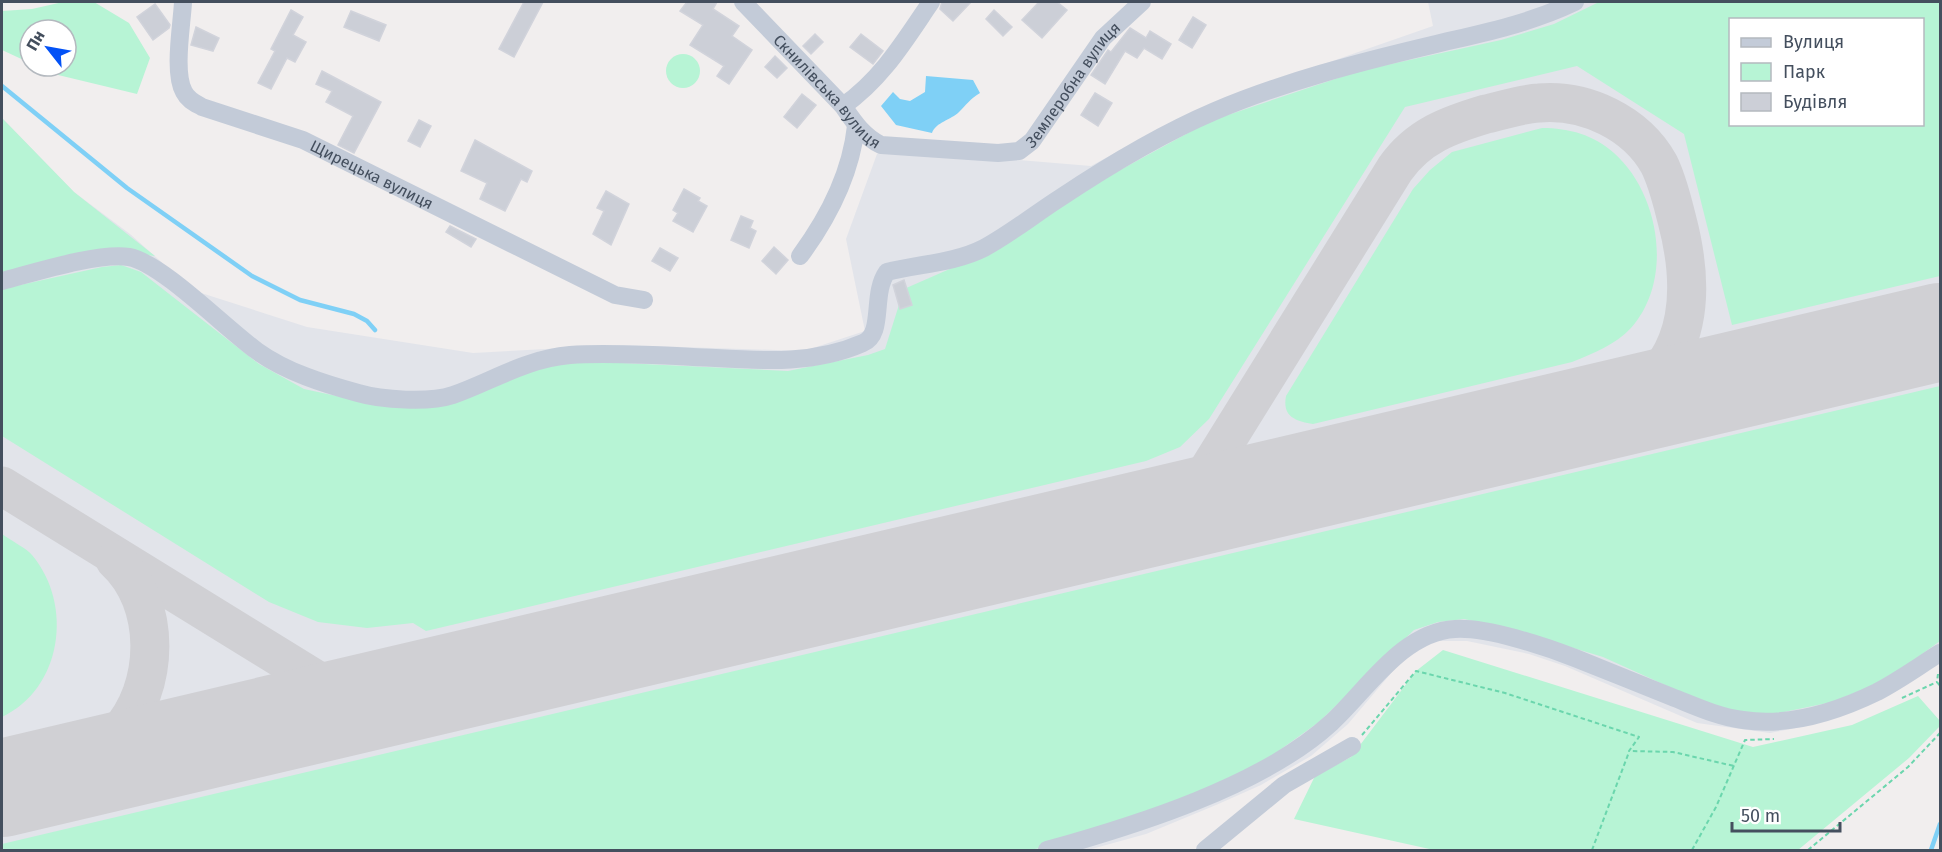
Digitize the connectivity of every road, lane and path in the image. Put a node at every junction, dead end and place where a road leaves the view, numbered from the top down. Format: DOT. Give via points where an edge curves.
graph roads {
  1 [pos="183,2"];
  2 [pos="743,2"];
  3 [pos="931,2"];
  4 [pos="1142,2"];
  5 [pos="1575,2"];
  6 [pos="843,106"];
  7 [pos="856,126"];
  8 [pos="998,153"];
  9 [pos="800,256"];
  10 [pos="2,281"];
  11 [pos="644,300"];
  12 [pos="1941,652"];
  13 [pos="1941,668"];
  14 [pos="1937,682"];
  15 [pos="1941,686"];
  16 [pos="1893,701"];
  17 [pos="1941,733"];
  18 [pos="1778,738"];
  19 [pos="1352,746"];
  20 [pos="1629,751"];
  21 [pos="1734,766"];
  22 [pos="1047,850"];
  23 [pos="1205,850"];
  24 [pos="1592,850"];
  25 [pos="1692,850"];
  26 [pos="1808,850"];
  1 -- 11 [label="street, Щирецька вулиця" via="179,78 190,100 303,140 615,294"];
  2 -- 6 [label="street, Скнилівська вулиця"];
  3 -- 6 [label="street" via="874,80"];
  4 -- 8 [label="street, Землеробна вулиця" via="1103,38 1032,141 1019,151"];
  5 -- 10 [label="street" via="1504,29 1306,79 1215,111 1079,185 983,248 952,259 887,272 880,282 873,336 865,343 826,356 781,361 570,356 516,367 451,396 426,400 361,394 306,376 259,353 144,261 102,258"];
  6 -- 7 [label="street, Скнилівська вулиця"];
  7 -- 8 [label="street, Скнилівська вулиця" via="881,145"];
  7 -- 9 [label="street" via="837,196"];
  12 -- 22 [label="street" via="1910,674 1851,703 1822,714 1770,722 1719,715 1545,647 1455,629 1429,634 1406,646 1330,724 1289,756 1161,814"];
  13 -- 14 [label="path"];
  14 -- 15 [label="path"];
  14 -- 16 [label="path"];
  17 -- 26 [label="path" via="1908,767"];
  18 -- 21 [label="path" via="1745,740"];
  19 -- 20 [label="path" via="1416,671 1505,693 1639,736"];
  19 -- 23 [label="street" via="1284,785"];
  20 -- 21 [label="path" via="1673,752"];
  20 -- 24 [label="path"];
  21 -- 25 [label="path"];
}
